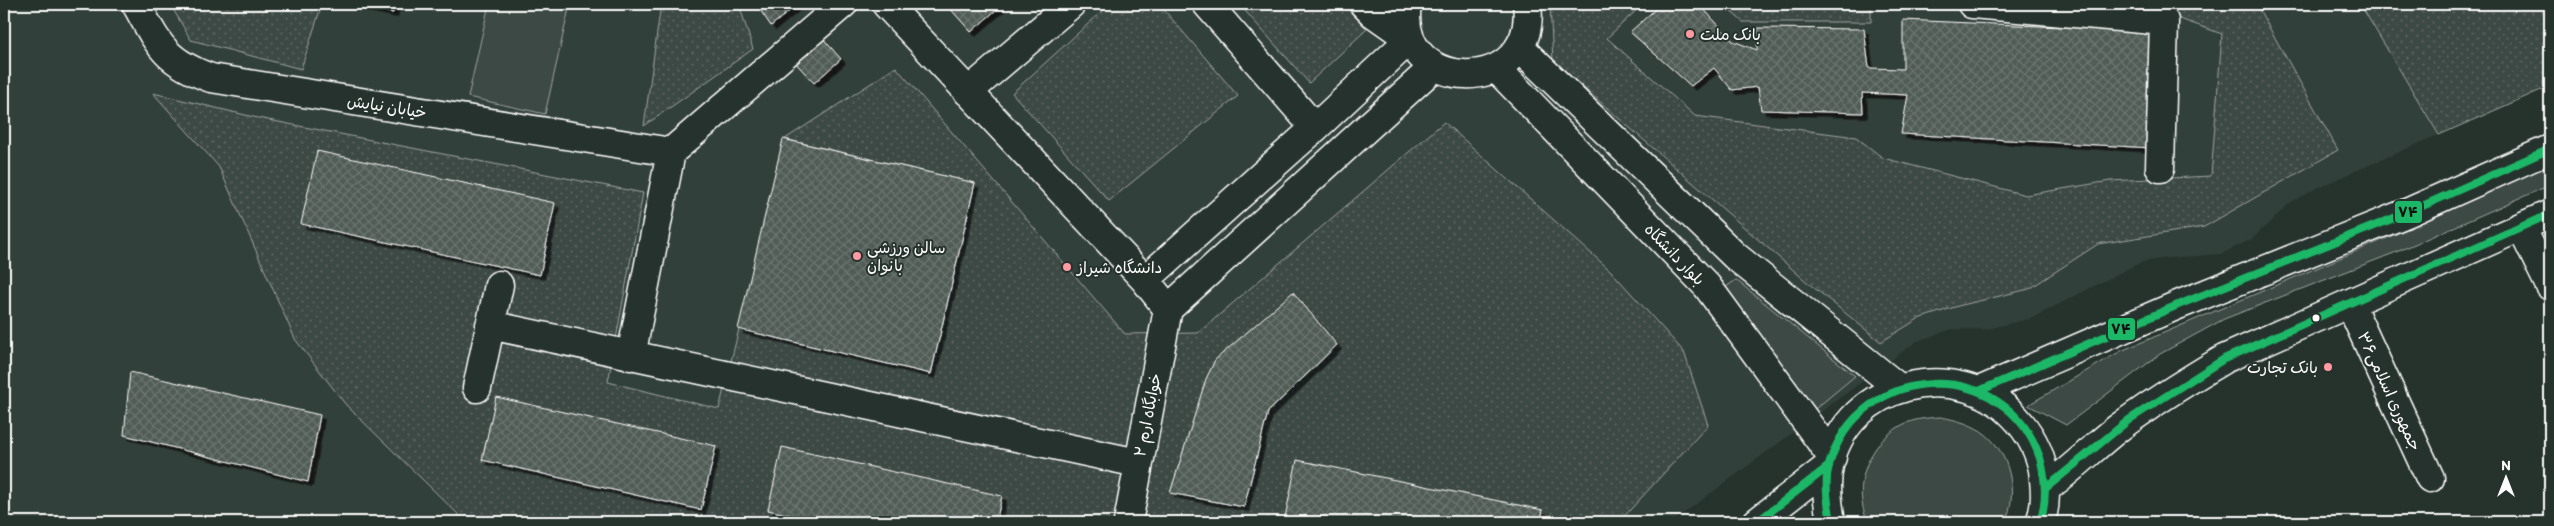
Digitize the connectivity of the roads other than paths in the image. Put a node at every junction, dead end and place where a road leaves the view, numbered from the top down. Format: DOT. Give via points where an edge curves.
graph roads {
  1 [pos="136,4"];
  2 [pos="843,4"];
  3 [pos="886,4"];
  4 [pos="1070,4"];
  5 [pos="1207,4"];
  6 [pos="1364,4"];
  7 [pos="1407,4"];
  8 [pos="1527,4"];
  9 [pos="1972,4"];
  10 [pos="1410,39"];
  11 [pos="1519,47"];
  12 [pos="1434,67"];
  13 [pos="1496,68"];
  14 [pos="968,92"];
  15 [pos="1315,128"];
  16 [pos="2550,149"];
  17 [pos="671,152"];
  18 [pos="2160,168"];
  19 [pos="2550,214"];
  20 [pos="2521,227"];
  21 [pos="1735,256"];
  22 [pos="1145,280"];
  23 [pos="499,285"];
  24 [pos="1707,286"];
  25 [pos="2550,286"];
  26 [pos="2350,304"];
  27 [pos="1168,309"];
  28 [pos="490,325"];
  29 [pos="632,356"];
  30 [pos="477,388"];
  31 [pos="1899,388"];
  32 [pos="1979,391"];
  33 [pos="1138,462"];
  34 [pos="1831,462"];
  35 [pos="2430,478"];
  36 [pos="2046,488"];
  37 [pos="2044,520"];
  38 [pos="1128,522"];
  39 [pos="1757,522"];
  40 [pos="1831,522"];
  1 -- 17 [label="street, خیابان نیایش" via="156,41 171,58 212,78"];
  2 -- 17 [label="street"];
  3 -- 14 [label="street"];
  4 -- 14 [label="street"];
  5 -- 15 [label="street"];
  6 -- 10 [label="street"];
  7 -- 10 [label="street" via="1406,23"];
  8 -- 11 [label="street" via="1526,32"];
  9 -- 18 [label="street" via="2164,21"];
  10 -- 12 [label="street" via="1416,50"];
  10 -- 15 [label="street"];
  11 -- 13 [label="street"];
  11 -- 21 [label="street"];
  12 -- 13 [label="street" via="1465,76"];
  12 -- 27 [label="street"];
  13 -- 24 [label="street, بلوار دانشگاه"];
  14 -- 22 [label="street"];
  15 -- 22 [label="street"];
  16 -- 32 [label="street" via="2409,212 2178,305"];
  17 -- 29 [label="street"];
  19 -- 20 [label="street"];
  20 -- 25 [label="street"];
  20 -- 26 [label="street"];
  21 -- 24 [label="street"];
  21 -- 31 [label="street"];
  22 -- 27 [label="street"];
  23 -- 28 [label="street"];
  24 -- 34 [label="street, بلوار دانشگاه"];
  26 -- 35 [label="street, جمهوری اسلامی۳۶"];
  26 -- 36 [label="street" via="2224,359 2173,389 2116,430"];
  27 -- 33 [label="street, خوابگاه ارم ۲"];
  28 -- 29 [label="street"];
  28 -- 30 [label="street"];
  29 -- 33 [label="street"];
  31 -- 32 [label="street" via="1926,382 1952,383"];
  31 -- 34 [label="street" via="1877,399 1858,415 1842,434"];
  32 -- 36 [label="street" via="2005,406 2027,430 2040,458"];
  33 -- 38 [label="street, خوابگاه ارم ۲"];
  34 -- 39 [label="street"];
  34 -- 40 [label="street" via="1826,497"];
  36 -- 37 [label="street"];
}
